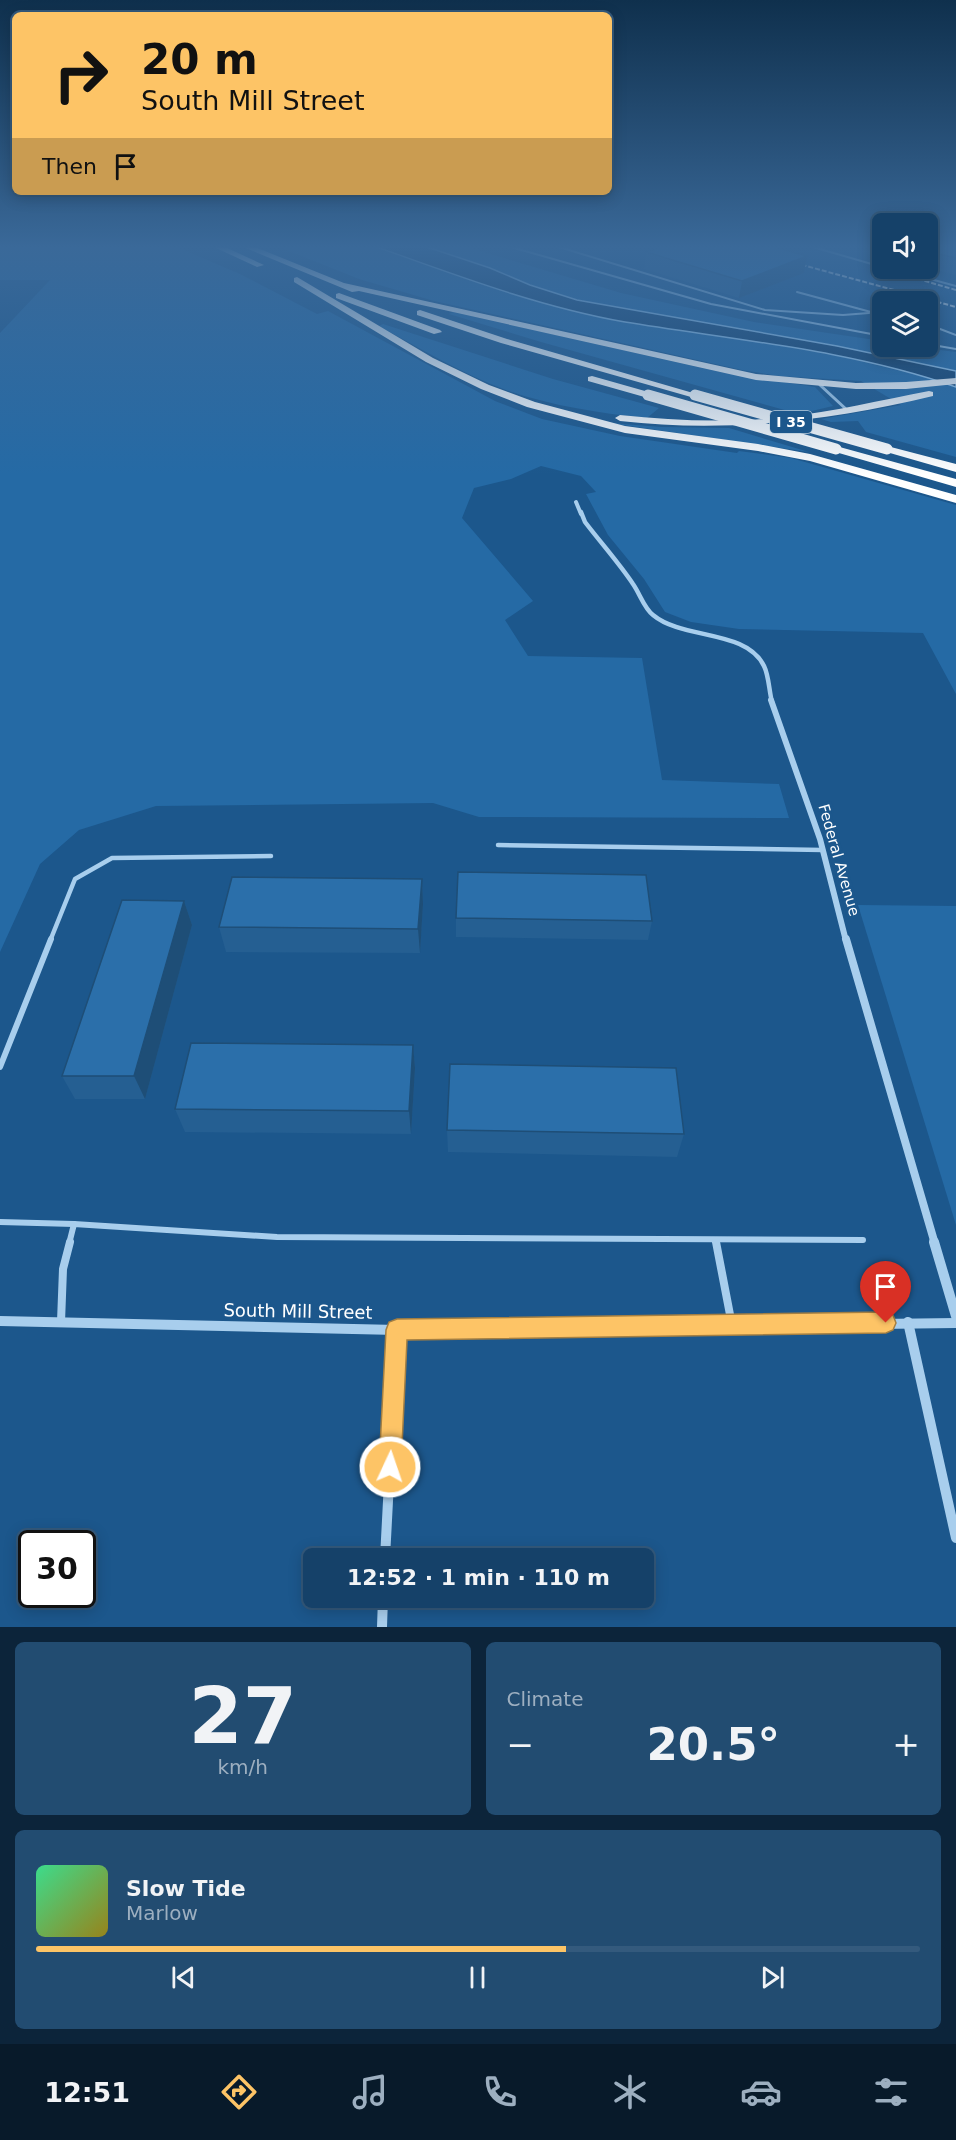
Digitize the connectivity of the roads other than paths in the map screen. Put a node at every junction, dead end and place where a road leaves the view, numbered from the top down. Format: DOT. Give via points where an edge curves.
graph roads {
  1 [pos="367,323"];
  2 [pos="410,323"];
  3 [pos="452,323"];
  4 [pos="512,323"];
  5 [pos="812,323"];
  6 [pos="938,328"];
  7 [pos="872,334"];
  8 [pos="448,335"];
  9 [pos="956,335"];
  10 [pos="938,346"];
  11 [pos="956,349"];
  12 [pos="584,376"];
  13 [pos="956,381"];
  14 [pos="820,385"];
  15 [pos="956,389"];
  16 [pos="524,402"];
  17 [pos="847,410"];
  18 [pos="956,468"];
  19 [pos="956,483"];
  20 [pos="956,499"];
  21 [pos="576,502"];
  22 [pos="498,845"];
  23 [pos="823,850"];
  24 [pos="271,856"];
  25 [pos="0,1067"];
  26 [pos="0,1222"];
  27 [pos="75,1224"];
  28 [pos="716,1240"];
  29 [pos="863,1240"];
  30 [pos="956,1316"];
  31 [pos="0,1321"];
  32 [pos="61,1322"];
  33 [pos="908,1322"];
  34 [pos="956,1323"];
  35 [pos="732,1325"];
  36 [pos="397,1330"];
  37 [pos="956,1538"];
  38 [pos="386,1548"];
  39 [pos="383,1608"];
  40 [pos="382,1627"];
  1 -- 16 [label="highway" via="447,367"];
  2 -- 8 [label="highway"];
  3 -- 18 [label="highway, I 35, bridge"];
  4 -- 14 [label="highway" via="722,370"];
  5 -- 7 [label="lane"];
  6 -- 9 [label="lane"];
  10 -- 11 [label="lane"];
  12 -- 19 [label="highway, I 35, bridge"];
  13 -- 14 [label="highway" via="869,387"];
  14 -- 17 [label="lane"];
  15 -- 17 [label="highway"];
  16 -- 17 [label="highway" via="602,416 707,424 767,422"];
  16 -- 20 [label="highway" via="627,430 806,456"];
  21 -- 23 [label="street, Federal Avenue" via="585,522 633,584 650,614 680,629 742,644 764,666 774,713"];
  22 -- 23 [label="lane"];
  23 -- 30 [label="street, Federal Avenue"];
  24 -- 25 [label="lane" via="112,858 75,879"];
  26 -- 27 [label="lane"];
  27 -- 28 [label="lane" via="277,1237"];
  27 -- 32 [label="lane" via="63,1269"];
  28 -- 29 [label="lane"];
  28 -- 35 [label="lane"];
  31 -- 32 [label="street, South Mill Street"];
  32 -- 36 [label="street, South Mill Street"];
  33 -- 34 [label="street, South Mill Street"];
  33 -- 35 [label="street, South Mill Street"];
  33 -- 37 [label="street"];
  35 -- 36 [label="street, South Mill Street"];
  36 -- 38 [label="street"];
  39 -- 40 [label="street"];
}
